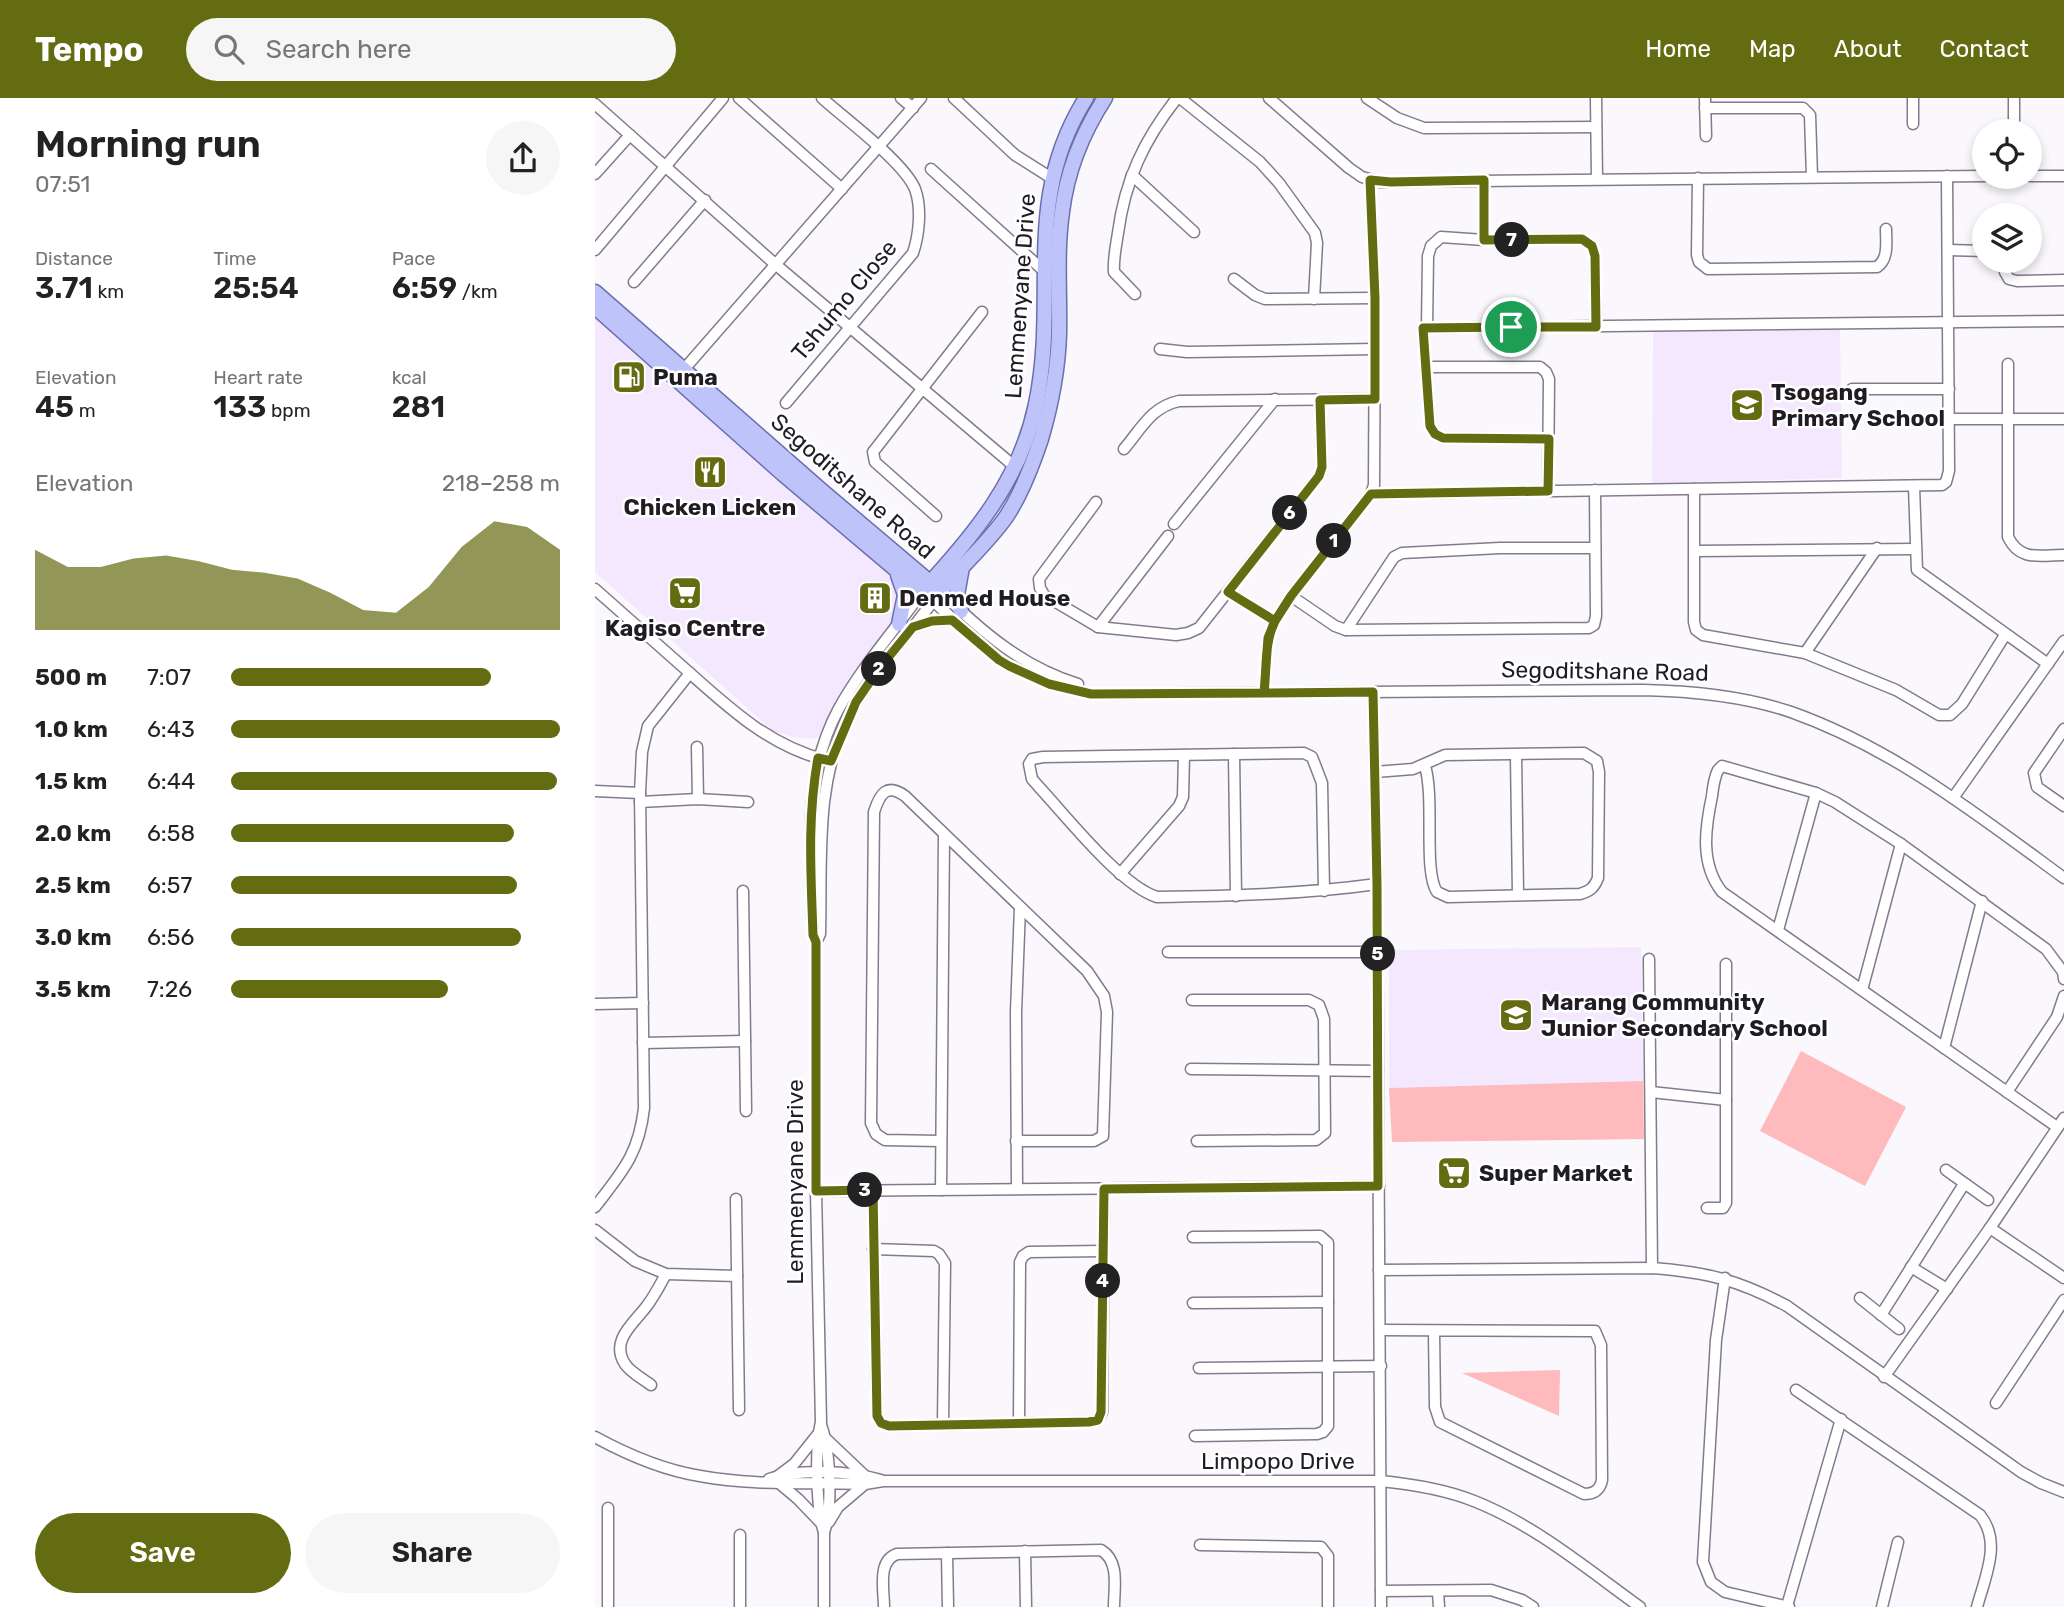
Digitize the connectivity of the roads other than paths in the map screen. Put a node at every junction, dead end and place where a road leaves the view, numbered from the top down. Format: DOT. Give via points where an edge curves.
graph roads {
  1 [pos="723,98"];
  2 [pos="739,98"];
  3 [pos="822,98"];
  4 [pos="901,98"];
  5 [pos="921,98"];
  6 [pos="954,98"];
  7 [pos="1086,98"];
  8 [pos="1105,98"];
  9 [pos="1179,98"];
  10 [pos="1269,98"];
  11 [pos="1367,98"];
  12 [pos="1596,98"];
  13 [pos="1913,98"];
  14 [pos="2014,98"];
  15 [pos="1705,103"];
  16 [pos="595,104"];
  17 [pos="913,107"];
  18 [pos="2014,119"];
  19 [pos="1913,124"];
  20 [pos="1596,127"];
  21 [pos="630,135"];
  22 [pos="1706,136"];
  23 [pos="878,148"];
  24 [pos="666,167"];
  25 [pos="931,169"];
  26 [pos="595,174"];
  27 [pos="1132,175"];
  28 [pos="1947,176"];
  29 [pos="1972,176"];
  30 [pos="2042,176"];
  31 [pos="2064,176"];
  32 [pos="1812,177"];
  33 [pos="1697,178"];
  34 [pos="1053,179"];
  35 [pos="1597,179"];
  36 [pos="1370,180"];
  37 [pos="1484,180"];
  38 [pos="842,189"];
  39 [pos="705,200"];
  40 [pos="1887,229"];
  41 [pos="1194,232"];
  42 [pos="1484,240"];
  43 [pos="595,250"];
  44 [pos="1948,250"];
  45 [pos="1972,251"];
  46 [pos="775,264"];
  47 [pos="1044,271"];
  48 [pos="2006,273"];
  49 [pos="1234,279"];
  50 [pos="2064,280"];
  51 [pos="634,282"];
  52 [pos="595,292"];
  53 [pos="1135,294"];
  54 [pos="1375,298"];
  55 [pos="1314,299"];
  56 [pos="595,307"];
  57 [pos="982,312"];
  58 [pos="2064,321"];
  59 [pos="1949,322"];
  60 [pos="850,327"];
  61 [pos="1596,327"];
  62 [pos="1427,328"];
  63 [pos="1160,349"];
  64 [pos="1375,349"];
  65 [pos="2008,364"];
  66 [pos="1427,367"];
  67 [pos="679,374"];
  68 [pos="921,389"];
  69 [pos="1852,389"];
  70 [pos="1949,389"];
  71 [pos="1275,399"];
  72 [pos="1375,399"];
  73 [pos="1320,400"];
  74 [pos="786,403"];
  75 [pos="1949,419"];
  76 [pos="2064,419"];
  77 [pos="2007,420"];
  78 [pos="1549,439"];
  79 [pos="1124,449"];
  80 [pos="1014,466"];
  81 [pos="1914,487"];
  82 [pos="1695,489"];
  83 [pos="1595,490"];
  84 [pos="1548,491"];
  85 [pos="1371,494"];
  86 [pos="1096,502"];
  87 [pos="936,516"];
  88 [pos="1174,524"];
  89 [pos="1168,536"];
  90 [pos="1595,548"];
  91 [pos="1877,548"];
  92 [pos="1915,549"];
  93 [pos="1695,551"];
  94 [pos="2064,555"];
  95 [pos="957,561"];
  96 [pos="901,567"];
  97 [pos="595,589"];
  98 [pos="931,592"];
  99 [pos="1228,592"];
  100 [pos="1291,596"];
  101 [pos="957,616"];
  102 [pos="1275,621"];
  103 [pos="906,626"];
  104 [pos="1098,627"];
  105 [pos="1346,630"];
  106 [pos="2005,635"];
  107 [pos="2064,641"];
  108 [pos="1805,653"];
  109 [pos="2048,664"];
  110 [pos="690,673"];
  111 [pos="1373,692"];
  112 [pos="1264,693"];
  113 [pos="2064,729"];
  114 [pos="697,747"];
  115 [pos="1234,754"];
  116 [pos="1184,755"];
  117 [pos="1516,755"];
  118 [pos="818,758"];
  119 [pos="831,761"];
  120 [pos="1425,765"];
  121 [pos="1375,772"];
  122 [pos="595,791"];
  123 [pos="1816,793"];
  124 [pos="640,798"];
  125 [pos="1953,798"];
  126 [pos="698,799"];
  127 [pos="748,802"];
  128 [pos="2064,806"];
  129 [pos="944,834"];
  130 [pos="1901,845"];
  131 [pos="1120,874"];
  132 [pos="2064,878"];
  133 [pos="1377,884"];
  134 [pos="743,891"];
  135 [pos="1324,891"];
  136 [pos="1518,894"];
  137 [pos="1236,896"];
  138 [pos="1982,901"];
  139 [pos="1020,906"];
  140 [pos="1778,930"];
  141 [pos="816,942"];
  142 [pos="1168,952"];
  143 [pos="1378,952"];
  144 [pos="1649,959"];
  145 [pos="1726,964"];
  146 [pos="2064,979"];
  147 [pos="1862,990"];
  148 [pos="2064,996"];
  149 [pos="1192,1000"];
  150 [pos="643,1003"];
  151 [pos="595,1004"];
  152 [pos="745,1041"];
  153 [pos="643,1043"];
  154 [pos="1944,1048"];
  155 [pos="1191,1069"];
  156 [pos="1325,1070"];
  157 [pos="1378,1071"];
  158 [pos="1651,1092"];
  159 [pos="2007,1092"];
  160 [pos="1725,1100"];
  161 [pos="746,1111"];
  162 [pos="2060,1123"];
  163 [pos="940,1141"];
  164 [pos="1016,1141"];
  165 [pos="1197,1141"];
  166 [pos="1946,1170"];
  167 [pos="1964,1184"];
  168 [pos="1378,1186"];
  169 [pos="1017,1188"];
  170 [pos="1104,1189"];
  171 [pos="873,1190"];
  172 [pos="941,1190"];
  173 [pos="816,1191"];
  174 [pos="736,1199"];
  175 [pos="1988,1200"];
  176 [pos="595,1207"];
  177 [pos="1707,1208"];
  178 [pos="1990,1228"];
  179 [pos="595,1230"];
  180 [pos="1193,1237"];
  181 [pos="873,1249"];
  182 [pos="1103,1251"];
  183 [pos="1911,1267"];
  184 [pos="1652,1268"];
  185 [pos="1379,1270"];
  186 [pos="666,1274"];
  187 [pos="737,1276"];
  188 [pos="1725,1278"];
  189 [pos="2064,1278"];
  190 [pos="1947,1289"];
  191 [pos="1860,1298"];
  192 [pos="2064,1300"];
  193 [pos="1328,1302"];
  194 [pos="1193,1303"];
  195 [pos="1881,1315"];
  196 [pos="1899,1329"];
  197 [pos="1381,1330"];
  198 [pos="1434,1331"];
  199 [pos="1381,1366"];
  200 [pos="1328,1367"];
  201 [pos="1199,1368"];
  202 [pos="1884,1377"];
  203 [pos="651,1385"];
  204 [pos="1796,1390"];
  205 [pos="1996,1403"];
  206 [pos="739,1410"];
  207 [pos="1841,1419"];
  208 [pos="1019,1423"];
  209 [pos="943,1424"];
  210 [pos="822,1432"];
  211 [pos="1195,1436"];
  212 [pos="595,1437"];
  213 [pos="823,1478"];
  214 [pos="779,1479"];
  215 [pos="865,1480"];
  216 [pos="1380,1481"];
  217 [pos="2064,1492"];
  218 [pos="608,1508"];
  219 [pos="824,1527"];
  220 [pos="740,1535"];
  221 [pos="595,1538"];
  222 [pos="1898,1542"];
  223 [pos="608,1543"];
  224 [pos="1200,1545"];
  225 [pos="1025,1551"];
  226 [pos="947,1553"];
  227 [pos="1381,1591"];
  228 [pos="1439,1592"];
  229 [pos="608,1607"];
  230 [pos="740,1607"];
  231 [pos="824,1607"];
  232 [pos="884,1607"];
  233 [pos="948,1607"];
  234 [pos="1025,1607"];
  235 [pos="1114,1607"];
  236 [pos="1328,1607"];
  237 [pos="1381,1607"];
  238 [pos="1439,1607"];
  239 [pos="1533,1607"];
  240 [pos="1640,1607"];
  241 [pos="1788,1607"];
  242 [pos="1882,1607"];
  243 [pos="1977,1607"];
  1 -- 24 [label="street"];
  2 -- 38 [label="street"];
  3 -- 23 [label="street, Tshumo Close"];
  4 -- 17 [label="street"];
  5 -- 17 [label="street"];
  6 -- 34 [label="street" via="1015,155"];
  7 -- 34 [label="main road, Lemmenyane Drive" via="1066,136"];
  8 -- 95 [label="main road, Lemmenyane Drive" via="1077,153 1062,210 1058,361 1041,438 1005,518"];
  9 -- 27 [label="street" via="1158,123"];
  9 -- 55 [label="street" via="1260,162 1315,233"];
  10 -- 36 [label="street" via="1349,168"];
  11 -- 20 [label="street" via="1397,118 1424,128"];
  12 -- 20 [label="street"];
  13 -- 19 [label="street"];
  14 -- 18 [label="street"];
  15 -- 22 [label="street"];
  15 -- 32 [label="street" via="1803,108 1810,115"];
  16 -- 21 [label="street"];
  17 -- 23 [label="street"];
  20 -- 35 [label="street"];
  21 -- 24 [label="street"];
  21 -- 26 [label="street"];
  23 -- 38 [label="street"];
  23 -- 60 [label="street, Tshumo Close" via="916,191 917,236 913,253"];
  24 -- 39 [label="street"];
  24 -- 43 [label="street"];
  25 -- 47 [label="street"];
  27 -- 41 [label="street"];
  27 -- 53 [label="street" via="1122,201 1113,264 1114,272"];
  28 -- 29 [label="street"];
  28 -- 32 [label="street"];
  28 -- 44 [label="street"];
  30 -- 31 [label="street"];
  32 -- 33 [label="street"];
  33 -- 35 [label="street"];
  33 -- 40 [label="street" via="1697,256 1708,269 1877,267 1884,260"];
  34 -- 47 [label="main road, Lemmenyane Drive"];
  35 -- 37 [label="street"];
  36 -- 37 [label="street"];
  36 -- 54 [label="street"];
  37 -- 42 [label="street"];
  38 -- 46 [label="street"];
  39 -- 46 [label="street"];
  39 -- 51 [label="street"];
  42 -- 61 [label="street" via="1587,241 1595,256"];
  42 -- 62 [label="street" via="1441,237 1431,246 1427,256"];
  44 -- 45 [label="street"];
  44 -- 59 [label="street"];
  46 -- 60 [label="street"];
  46 -- 67 [label="street"];
  47 -- 80 [label="main road, Lemmenyane Drive" via="1039,385 1027,436"];
  48 -- 50 [label="street" via="2017,281"];
  49 -- 55 [label="street" via="1265,299"];
  52 -- 67 [label="main road, Segoditshane Road"];
  54 -- 55 [label="street"];
  54 -- 64 [label="street"];
  56 -- 67 [label="main road, Segoditshane Road"];
  57 -- 68 [label="street"];
  58 -- 59 [label="street"];
  59 -- 61 [label="street"];
  59 -- 70 [label="street"];
  60 -- 68 [label="street"];
  60 -- 74 [label="street, Tshumo Close"];
  61 -- 62 [label="street"];
  62 -- 66 [label="street" via="1423,328"];
  63 -- 64 [label="street"];
  64 -- 72 [label="street"];
  65 -- 77 [label="street"];
  66 -- 78 [label="street" via="1430,426 1435,434 1443,438"];
  66 -- 78 [label="street" via="1540,367 1549,379"];
  67 -- 96 [label="main road, Segoditshane Road"];
  68 -- 80 [label="street"];
  68 -- 87 [label="street" via="873,455"];
  69 -- 70 [label="street"];
  70 -- 75 [label="street"];
  71 -- 73 [label="street"];
  71 -- 79 [label="street" via="1167,403 1157,408"];
  71 -- 88 [label="street"];
  72 -- 73 [label="street"];
  72 -- 85 [label="street" via="1376,474"];
  73 -- 99 [label="street" via="1319,476"];
  75 -- 77 [label="street"];
  75 -- 81 [label="street" via="1946,482"];
  76 -- 77 [label="street"];
  77 -- 94 [label="street" via="2008,537 2022,554"];
  78 -- 84 [label="street"];
  80 -- 95 [label="main road, Lemmenyane Drive" via="998,500"];
  81 -- 82 [label="street"];
  81 -- 92 [label="street"];
  82 -- 83 [label="street"];
  82 -- 93 [label="street"];
  83 -- 84 [label="street"];
  83 -- 90 [label="street"];
  84 -- 85 [label="street"];
  85 -- 100 [label="street"];
  86 -- 104 [label="street" via="1039,579 1044,595"];
  89 -- 104 [label="street"];
  90 -- 105 [label="street" via="1402,553 1394,558"];
  90 -- 105 [label="street" via="1596,616 1589,628"];
  91 -- 92 [label="street"];
  91 -- 93 [label="street"];
  91 -- 108 [label="street"];
  92 -- 106 [label="street" via="1917,570 1922,575"];
  93 -- 108 [label="street" via="1696,630"];
  95 -- 96 [label="main road"];
  95 -- 98 [label="main road, Lemmenyane Drive"];
  95 -- 101 [label="main road"];
  96 -- 98 [label="main road, Segoditshane Road"];
  96 -- 103 [label="main road"];
  97 -- 110 [label="street"];
  98 -- 101 [label="street, Segoditshane Road"];
  98 -- 103 [label="street, Lemmenyane Drive"];
  99 -- 102 [label="street"];
  99 -- 104 [label="street" via="1199,628 1188,633"];
  100 -- 102 [label="street"];
  100 -- 105 [label="street"];
  101 -- 103 [label="street"];
  101 -- 112 [label="street, Segoditshane Road" via="1033,667 1096,692"];
  102 -- 112 [label="street" via="1268,638"];
  103 -- 118 [label="street, Lemmenyane Drive" via="869,662 847,694"];
  103 -- 119 [label="street, Lemmenyane Drive" via="856,702"];
  106 -- 108 [label="street" via="1962,704 1950,715 1939,715 1896,690"];
  106 -- 109 [label="street"];
  107 -- 109 [label="street"];
  109 -- 125 [label="street"];
  110 -- 118 [label="street" via="764,734"];
  110 -- 124 [label="street" via="648,726"];
  111 -- 112 [label="street, Segoditshane Road"];
  111 -- 121 [label="street"];
  111 -- 125 [label="street, Segoditshane Road" via="1643,690 1709,694 1789,712 1836,730"];
  113 -- 128 [label="street" via="2034,773 2037,787"];
  114 -- 126 [label="street"];
  115 -- 116 [label="street"];
  115 -- 135 [label="street" via="1304,753 1312,757 1322,783"];
  115 -- 137 [label="street"];
  116 -- 131 [label="street" via="1179,806"];
  116 -- 131 [label="street" via="1044,757 1030,764 1039,787"];
  117 -- 120 [label="street" via="1445,755"];
  117 -- 136 [label="street"];
  117 -- 136 [label="street" via="1584,753 1597,761 1599,772 1595,886 1580,894"];
  118 -- 119 [label="street"];
  118 -- 141 [label="street, Lemmenyane Drive" via="810,821"];
  119 -- 141 [label="street, Lemmenyane Drive"];
  120 -- 121 [label="street"];
  120 -- 136 [label="street" via="1431,798 1431,880 1437,892 1448,897"];
  121 -- 133 [label="street"];
  122 -- 124 [label="street"];
  123 -- 130 [label="street"];
  123 -- 140 [label="street"];
  123 -- 140 [label="street" via="1722,766 1716,774 1706,825 1714,882"];
  124 -- 126 [label="street"];
  124 -- 150 [label="street"];
  125 -- 132 [label="street, Segoditshane Road"];
  126 -- 127 [label="street"];
  129 -- 139 [label="street"];
  129 -- 163 [label="street"];
  129 -- 163 [label="street" via="897,790 889,789 877,801 871,1123 885,1140"];
  130 -- 138 [label="street"];
  130 -- 147 [label="street"];
  131 -- 137 [label="street" via="1157,897"];
  133 -- 135 [label="street"];
  133 -- 143 [label="street"];
  134 -- 152 [label="street"];
  135 -- 137 [label="street"];
  138 -- 146 [label="street" via="2046,949"];
  138 -- 154 [label="street"];
  139 -- 164 [label="street"];
  139 -- 164 [label="street" via="1098,984 1107,1012 1103,1136 1094,1141"];
  140 -- 147 [label="street"];
  141 -- 173 [label="street, Lemmenyane Drive"];
  142 -- 143 [label="street"];
  143 -- 157 [label="street"];
  144 -- 158 [label="street"];
  145 -- 160 [label="street"];
  147 -- 154 [label="street"];
  148 -- 159 [label="street" via="2057,1017"];
  149 -- 156 [label="street" via="1315,1002 1324,1019"];
  150 -- 151 [label="street"];
  150 -- 153 [label="street"];
  152 -- 153 [label="street"];
  152 -- 161 [label="street"];
  153 -- 176 [label="street" via="641,1131 629,1162"];
  154 -- 159 [label="street"];
  155 -- 156 [label="street"];
  156 -- 157 [label="street"];
  156 -- 165 [label="street" via="1325,1133 1318,1139"];
  157 -- 168 [label="street"];
  158 -- 160 [label="street"];
  158 -- 184 [label="street"];
  159 -- 162 [label="street"];
  160 -- 177 [label="street" via="1727,1203 1723,1208"];
  162 -- 178 [label="street"];
  163 -- 172 [label="street"];
  164 -- 169 [label="street"];
  166 -- 167 [label="street"];
  167 -- 175 [label="street"];
  167 -- 183 [label="street"];
  168 -- 170 [label="street"];
  168 -- 185 [label="street"];
  169 -- 170 [label="street"];
  169 -- 172 [label="street"];
  170 -- 182 [label="street"];
  171 -- 172 [label="street"];
  171 -- 173 [label="street"];
  171 -- 181 [label="street"];
  173 -- 210 [label="street, Lemmenyane Drive"];
  174 -- 187 [label="street"];
  178 -- 189 [label="street"];
  178 -- 190 [label="street"];
  179 -- 186 [label="street" via="635,1261"];
  180 -- 193 [label="street" via="1325,1238"];
  181 -- 209 [label="street" via="879,1420 889,1426"];
  181 -- 209 [label="street" via="934,1251 943,1258"];
  182 -- 208 [label="street" via="1100,1417 1089,1422"];
  182 -- 208 [label="street" via="1029,1252 1020,1262"];
  183 -- 190 [label="street"];
  183 -- 195 [label="street"];
  184 -- 185 [label="street"];
  184 -- 188 [label="street"];
  185 -- 197 [label="street"];
  186 -- 187 [label="street"];
  186 -- 203 [label="street" via="620,1340 625,1365"];
  187 -- 206 [label="street"];
  188 -- 202 [label="street" via="1787,1306"];
  188 -- 241 [label="street" via="1716,1340 1703,1562 1711,1582 1725,1592"];
  190 -- 202 [label="street"];
  191 -- 195 [label="street"];
  192 -- 205 [label="street"];
  193 -- 194 [label="street"];
  193 -- 200 [label="street"];
  195 -- 196 [label="street"];
  197 -- 198 [label="street"];
  197 -- 199 [label="street"];
  198 -- 198 [label="street" via="1590,1330 1598,1335 1599,1489 1584,1494 1440,1422 1435,1407"];
  199 -- 200 [label="street"];
  199 -- 216 [label="street"];
  200 -- 201 [label="street"];
  200 -- 211 [label="street" via="1328,1426 1323,1432"];
  202 -- 217 [label="street" via="2021,1472"];
  204 -- 207 [label="street"];
  207 -- 241 [label="street"];
  207 -- 243 [label="street" via="1980,1515 1989,1526 1992,1549"];
  208 -- 209 [label="street"];
  210 -- 213 [label="street, Lemmenyane Drive"];
  210 -- 214 [label="street"];
  210 -- 215 [label="street"];
  212 -- 214 [label="street, Limpopo Drive" via="677,1471 741,1482"];
  213 -- 214 [label="street, Limpopo Drive"];
  213 -- 215 [label="street, Limpopo Drive"];
  213 -- 219 [label="street, Lemmenyane Drive"];
  214 -- 219 [label="street"];
  215 -- 216 [label="street, Limpopo Drive"];
  215 -- 219 [label="street"];
  216 -- 227 [label="street"];
  216 -- 240 [label="street, Limpopo Drive" via="1452,1494 1511,1518"];
  218 -- 223 [label="street"];
  219 -- 231 [label="street"];
  220 -- 230 [label="street"];
  221 -- 223 [label="street"];
  222 -- 242 [label="street"];
  223 -- 229 [label="street"];
  224 -- 236 [label="street" via="1321,1547 1328,1556"];
  225 -- 226 [label="street"];
  225 -- 234 [label="street"];
  225 -- 235 [label="street" via="1106,1552 1114,1567"];
  226 -- 232 [label="street" via="889,1557 884,1566"];
  226 -- 233 [label="street"];
  227 -- 228 [label="street"];
  227 -- 237 [label="street"];
  228 -- 238 [label="street"];
  228 -- 239 [label="street" via="1491,1590"];
}
